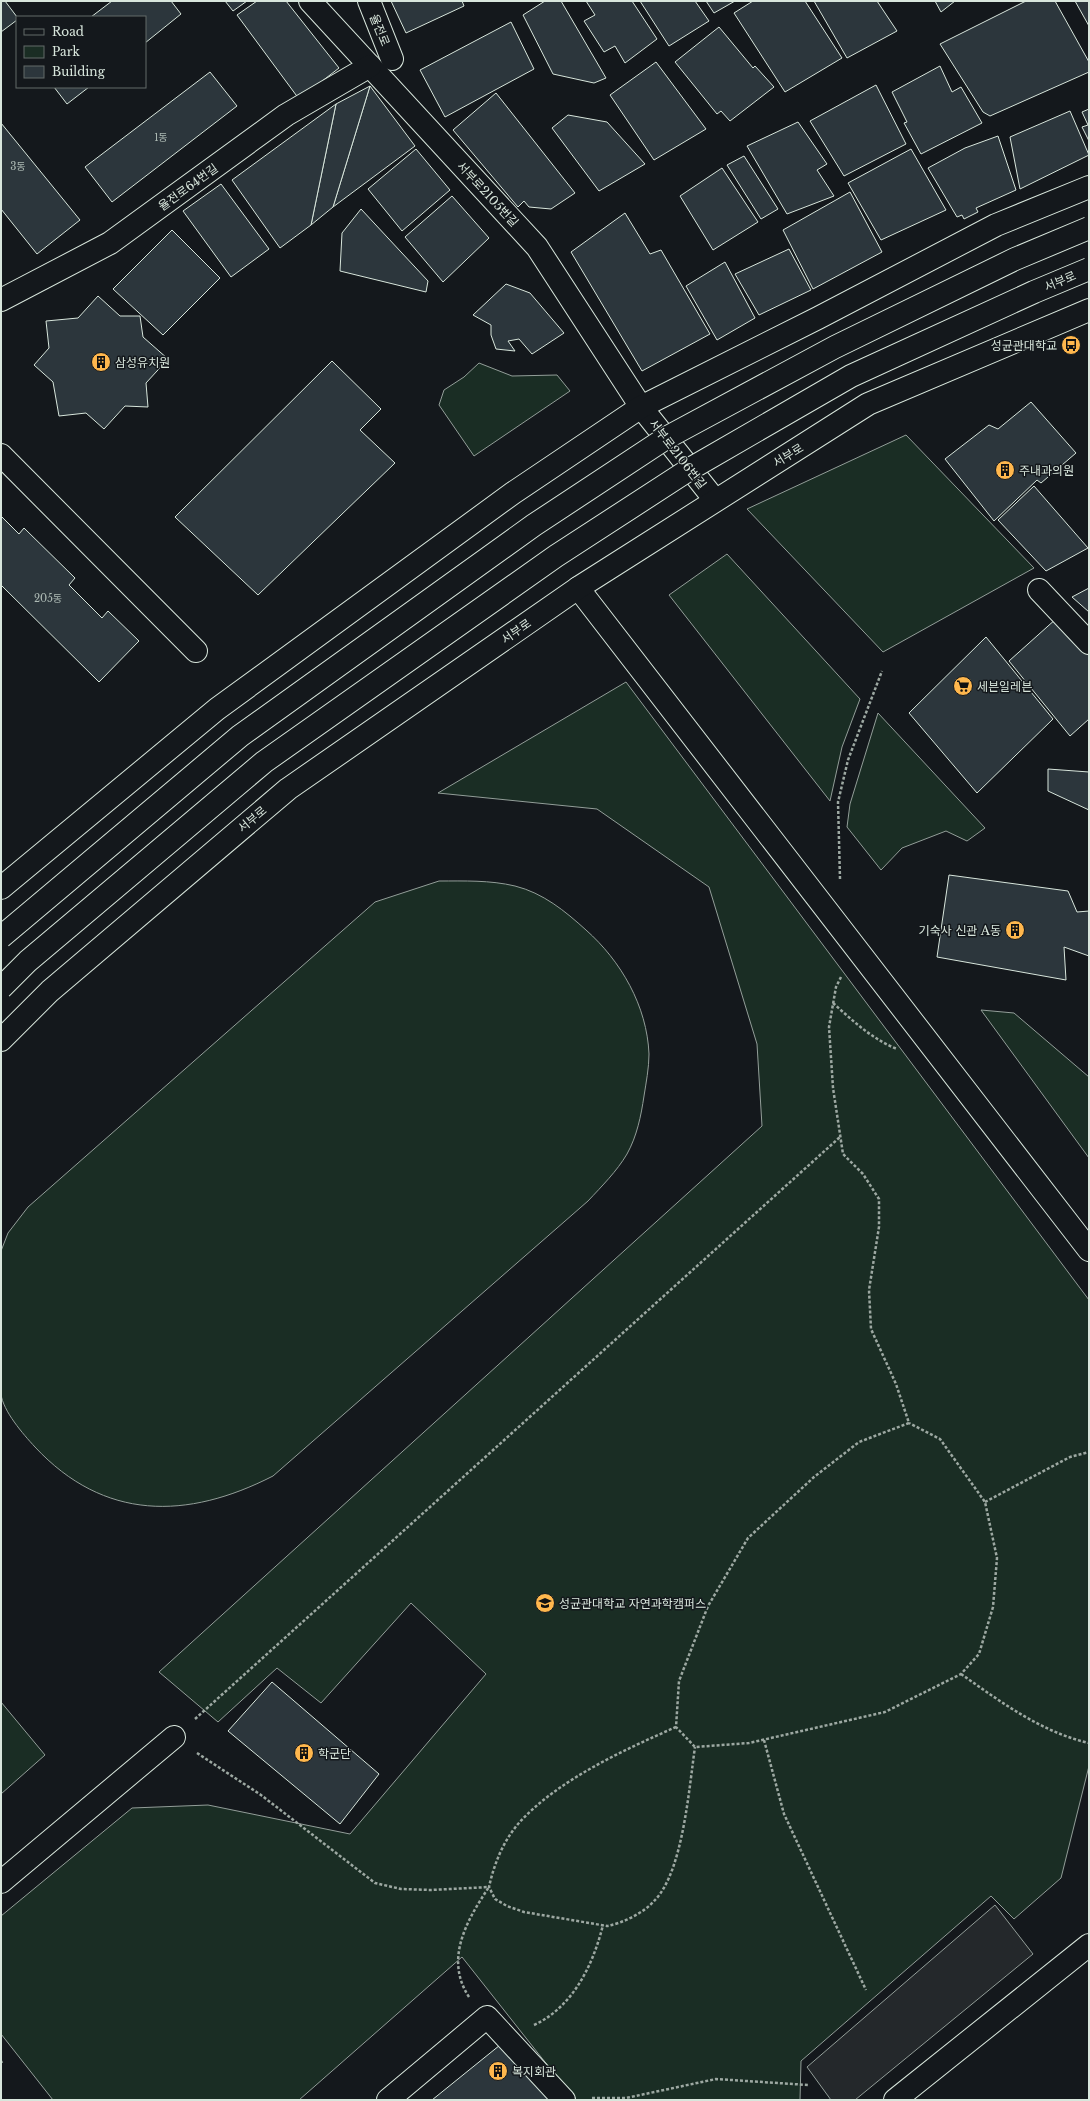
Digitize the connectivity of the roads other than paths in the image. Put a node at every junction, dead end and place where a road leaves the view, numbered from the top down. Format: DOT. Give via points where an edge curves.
graph roads {
  1 [pos="310,1"];
  2 [pos="369,1"];
  3 [pos="392,59"];
  4 [pos="370,66"];
  5 [pos="1089,187"];
  6 [pos="1089,228"];
  7 [pos="1089,269"];
  8 [pos="1,300"];
  9 [pos="1089,310"];
  10 [pos="641,407"];
  11 [pos="1,455"];
  12 [pos="715,500"];
  13 [pos="578,588"];
  14 [pos="1039,590"];
  15 [pos="1089,643"];
  16 [pos="196,651"];
  17 [pos="1,888"];
  18 [pos="1,937"];
  19 [pos="1,988"];
  20 [pos="1,1040"];
  21 [pos="1089,1250"];
  22 [pos="174,1737"];
  23 [pos="1,1882"];
  24 [pos="1089,1945"];
  25 [pos="388,2100"];
  26 [pos="563,2100"];
  27 [pos="895,2100"];
  1 -- 4 [label="street, 서부로2105번길"];
  2 -- 3 [label="street, 율전로"];
  4 -- 8 [label="street, 율전로64번길" via="286,115 110,243"];
  4 -- 10 [label="street, 서부로2105번길" via="537,247"];
  5 -- 10 [label="street" via="996,225"];
  6 -- 18 [label="street, bridge" via="1015,259 835,347 666,438 534,525 240,736"];
  7 -- 19 [label="street, 서부로, bridge" via="851,376 690,469 556,556 264,762 28,961"];
  9 -- 12 [label="street, 서부로" via="868,404"];
  10 -- 12 [label="street, 서부로2106번길"];
  10 -- 17 [label="street" via="513,493 217,709"];
  11 -- 16 [label="street"];
  12 -- 13 [label="street, 서부로"];
  13 -- 20 [label="street, 서부로" via="288,789 50,991"];
  13 -- 21 [label="street"];
  14 -- 15 [label="street"];
  22 -- 23 [label="street"];
  24 -- 27 [label="street"];
  25 -- 26 [label="street" via="487,2017"];
}
